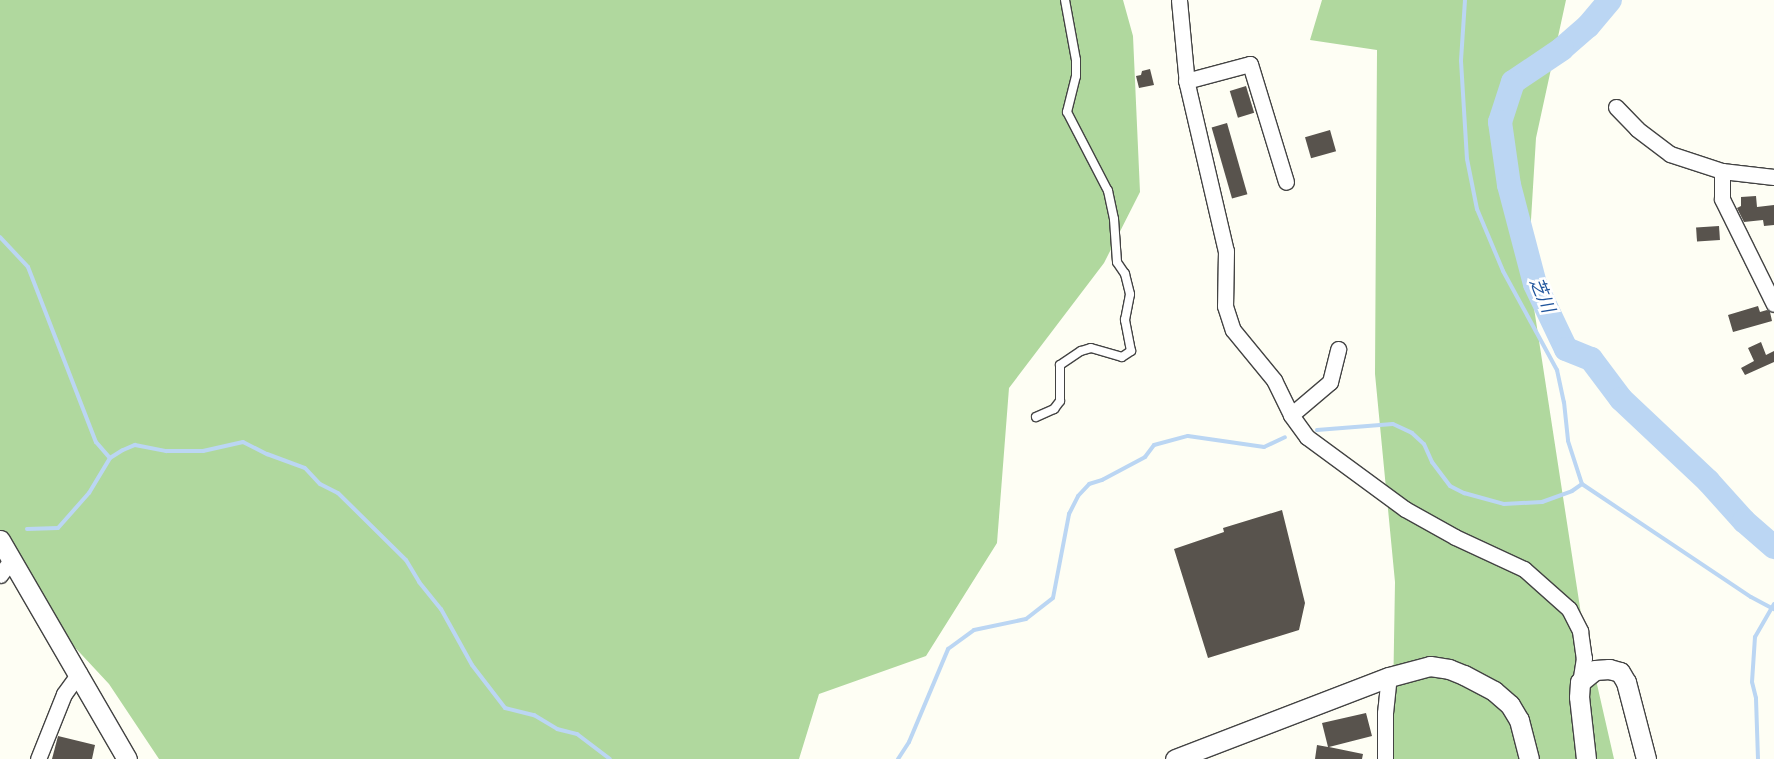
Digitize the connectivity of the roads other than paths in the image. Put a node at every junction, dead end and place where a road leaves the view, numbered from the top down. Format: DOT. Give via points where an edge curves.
graph roads {
  1 [pos="1064,0"];
  2 [pos="1179,0"];
  3 [pos="1186,80"];
  4 [pos="1616,107"];
  5 [pos="1722,171"];
  6 [pos="1774,177"];
  7 [pos="1286,182"];
  8 [pos="1774,304"];
  9 [pos="1338,349"];
  10 [pos="1291,416"];
  11 [pos="1036,417"];
  12 [pos="0,540"];
  13 [pos="12,559"];
  14 [pos="0,574"];
  15 [pos="79,673"];
  16 [pos="1388,677"];
  17 [pos="1580,682"];
  18 [pos="38,759"];
  19 [pos="127,759"];
  20 [pos="1175,759"];
  21 [pos="1385,759"];
  22 [pos="1529,759"];
  23 [pos="1586,759"];
  24 [pos="1646,759"];
  1 -- 11 [label="lane" via="1076,60 1076,76 1067,112 1108,190 1118,262 1130,294 1125,320 1131,351 1122,358 1091,348 1060,365 1060,401 1054,409"];
  2 -- 3 [label="street"];
  3 -- 7 [label="street" via="1250,64"];
  3 -- 10 [label="street" via="1226,251 1225,306 1233,330 1274,380"];
  4 -- 5 [label="street" via="1670,154"];
  5 -- 6 [label="street"];
  5 -- 8 [label="street" via="1722,199"];
  9 -- 10 [label="street" via="1330,382"];
  10 -- 17 [label="street" via="1307,437 1405,509 1524,569 1548,589 1569,609 1580,631 1584,658"];
  12 -- 13 [label="street"];
  13 -- 14 [label="street"];
  13 -- 15 [label="street"];
  15 -- 18 [label="street" via="64,694"];
  15 -- 19 [label="street"];
  16 -- 20 [label="street"];
  16 -- 21 [label="street"];
  16 -- 22 [label="street" via="1430,666 1448,669 1494,691 1510,704 1519,720"];
  17 -- 23 [label="street"];
  17 -- 24 [label="street" via="1595,670 1620,672 1632,701"];
}
